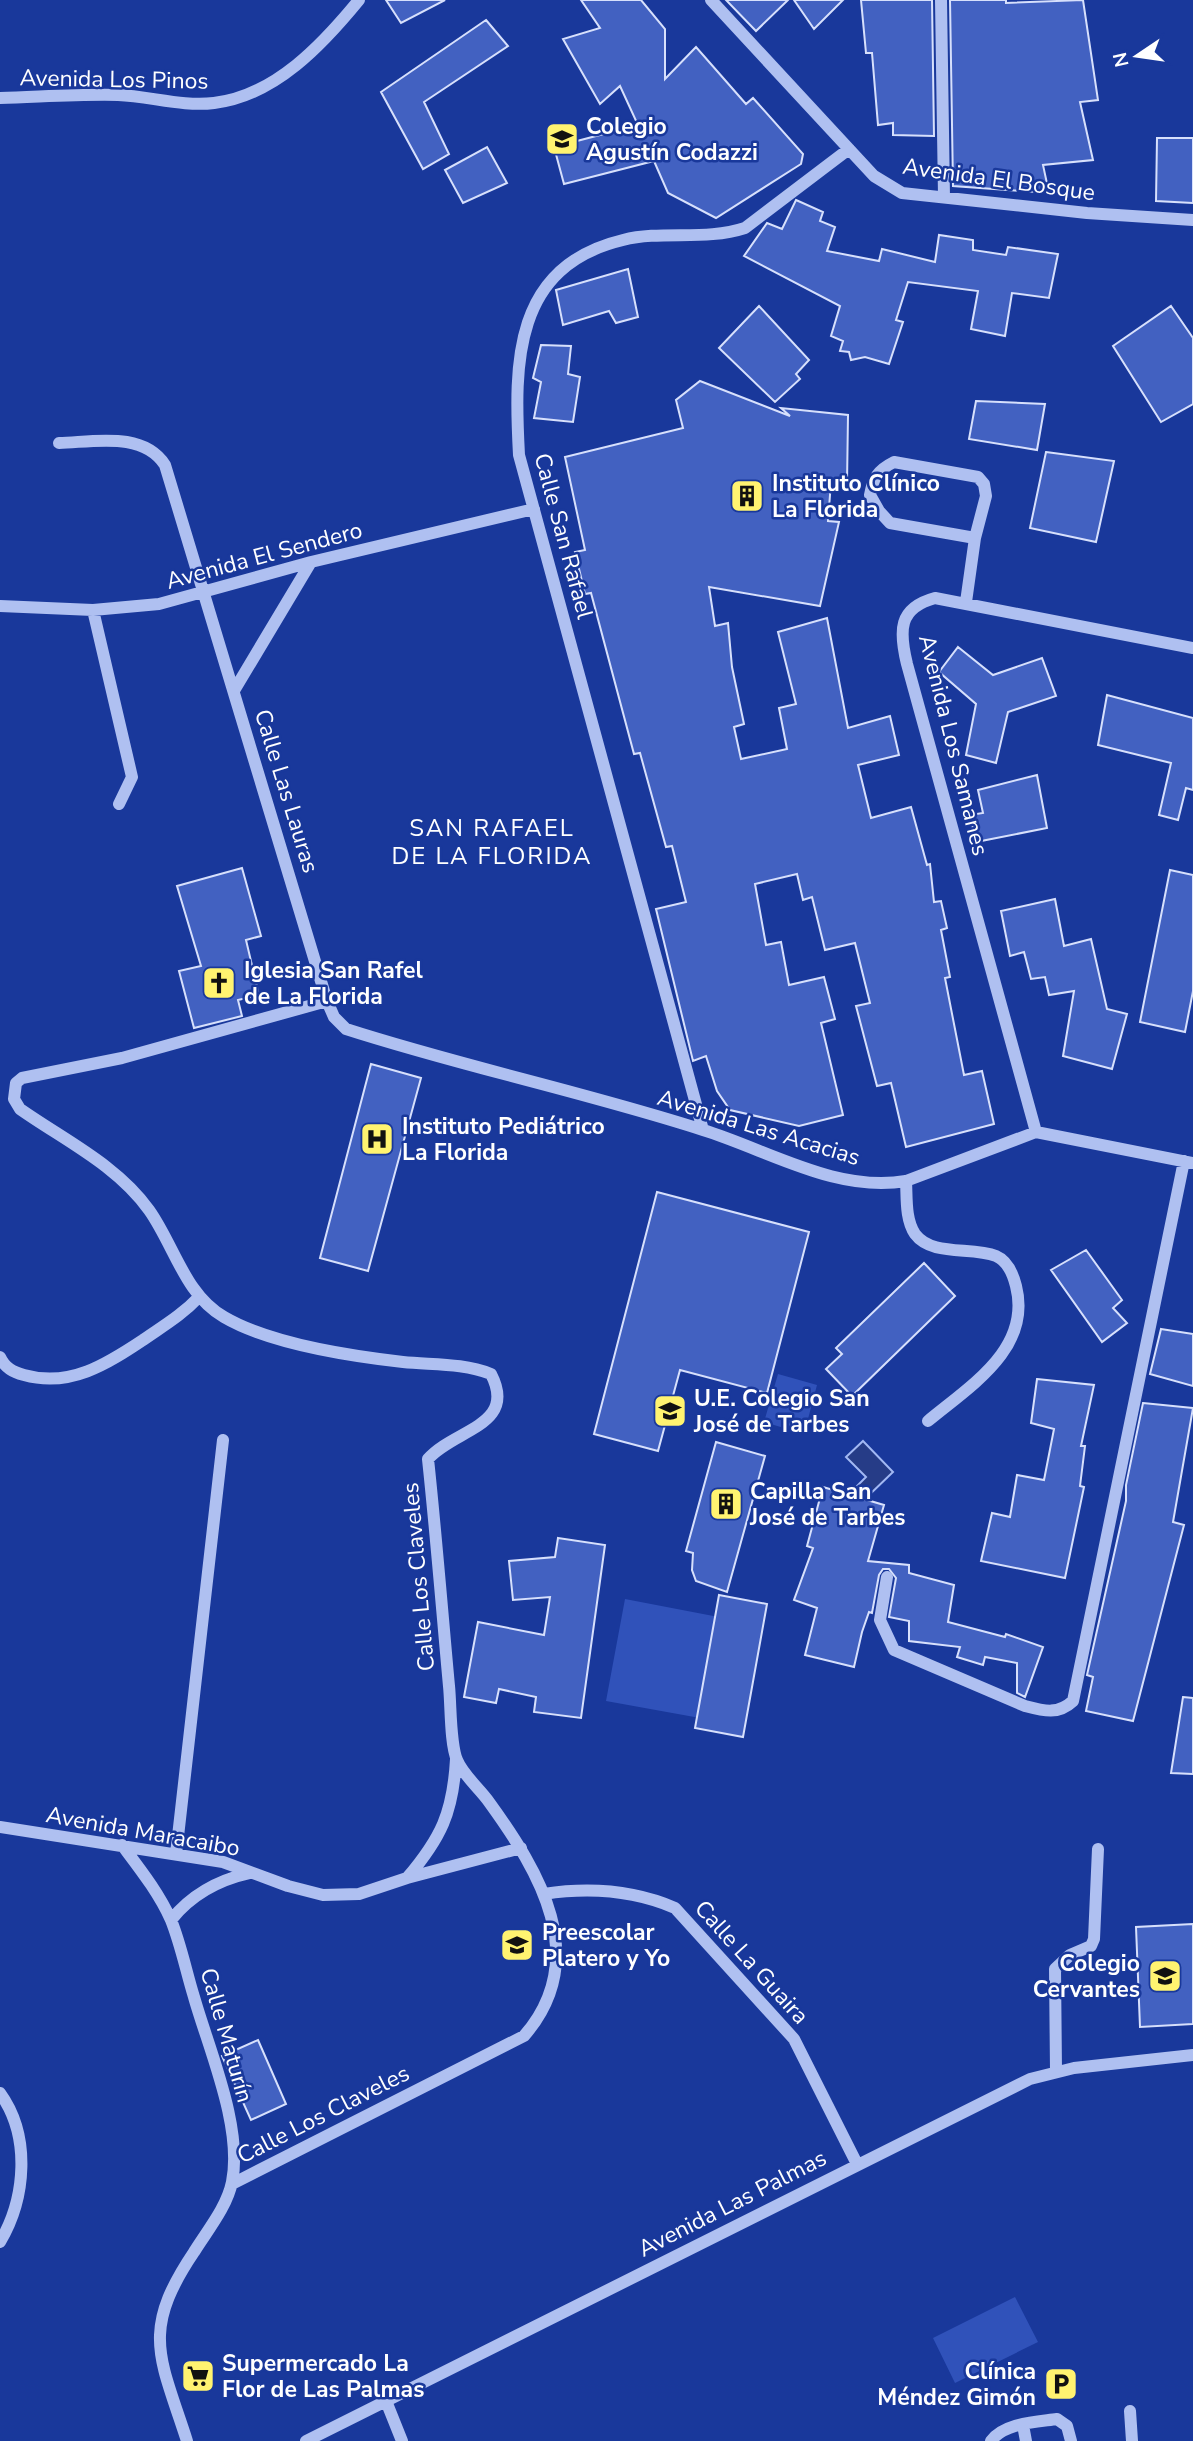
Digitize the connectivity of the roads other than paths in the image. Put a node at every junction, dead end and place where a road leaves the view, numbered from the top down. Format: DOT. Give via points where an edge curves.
graph roads {
  1 [pos="359,0"];
  2 [pos="711,0"];
  3 [pos="941,0"];
  4 [pos="0,98"];
  5 [pos="849,149"];
  6 [pos="944,197"];
  7 [pos="1193,220"];
  8 [pos="58,443"];
  9 [pos="534,509"];
  10 [pos="975,538"];
  11 [pos="311,562"];
  12 [pos="202,594"];
  13 [pos="966,602"];
  14 [pos="0,606"];
  15 [pos="93,610"];
  16 [pos="1193,648"];
  17 [pos="235,689"];
  18 [pos="119,804"];
  19 [pos="327,1001"];
  20 [pos="0,1091"];
  21 [pos="14,1091"];
  22 [pos="703,1130"];
  23 [pos="1036,1132"];
  24 [pos="1189,1162"];
  25 [pos="906,1181"];
  26 [pos="198,1297"];
  27 [pos="0,1357"];
  28 [pos="928,1421"];
  29 [pos="223,1440"];
  30 [pos="887,1577"];
  31 [pos="456,1759"];
  32 [pos="0,1828"];
  33 [pos="122,1845"];
  34 [pos="521,1849"];
  35 [pos="1098,1849"];
  36 [pos="176,1854"];
  37 [pos="250,1872"];
  38 [pos="407,1878"];
  39 [pos="544,1894"];
  40 [pos="171,1920"];
  41 [pos="1193,2055"];
  42 [pos="1056,2071"];
  43 [pos="0,2093"];
  44 [pos="858,2164"];
  45 [pos="232,2183"];
  46 [pos="0,2242"];
  47 [pos="386,2401"];
  48 [pos="1130,2411"];
  49 [pos="1023,2425"];
  50 [pos="187,2441"];
  51 [pos="306,2441"];
  52 [pos="402,2441"];
  53 [pos="991,2441"];
  54 [pos="1026,2441"];
  55 [pos="1072,2441"];
  56 [pos="1132,2441"];
  1 -- 4 [label="street, Avenida Los Pinos" via="324,43 289,70 252,92 214,103 119,95"];
  2 -- 5 [label="street, Avenida El Bosque"];
  3 -- 6 [label="street"];
  5 -- 6 [label="street, Avenida El Bosque" via="888,186"];
  5 -- 9 [label="street, Calle San Rafael" via="745,228 724,235 624,239 589,252 558,274 539,296 518,357 519,455"];
  6 -- 7 [label="street, Avenida El Bosque"];
  8 -- 12 [label="street, Calle Las Lauras" via="123,442 144,445 157,454 165,465"];
  9 -- 11 [label="street, Avenida El Sendero"];
  9 -- 22 [label="street, Calle San Rafael"];
  10 -- 10 [label="street" via="890,523 870,495 873,479 882,467 894,462 978,477 986,496"];
  10 -- 13 [label="street"];
  11 -- 12 [label="street, Avenida El Sendero"];
  11 -- 17 [label="street"];
  12 -- 15 [label="street, Avenida El Sendero" via="159,604"];
  12 -- 17 [label="street, Calle Las Lauras"];
  13 -- 16 [label="street, Avenida Los Samanes"];
  13 -- 23 [label="street, Avenida Los Samanes" via="935,597 917,602 905,617 902,640"];
  14 -- 15 [label="street, Avenida El Sendero"];
  15 -- 18 [label="street" via="132,777"];
  17 -- 19 [label="street, Calle Las Lauras"];
  19 -- 21 [label="street" via="122,1058 22,1077"];
  19 -- 22 [label="street, Avenida Las Acacias" via="346,1029"];
  20 -- 21 [label="street"];
  21 -- 26 [label="street, Calle Los Claveles" via="20,1110 114,1172 148,1209"];
  22 -- 25 [label="street, Avenida Las Acacias" via="844,1180"];
  23 -- 24 [label="street"];
  23 -- 25 [label="street, Avenida Las Acacias"];
  24 -- 30 [label="street" via="1073,1701 1054,1711 1025,1706 894,1650 880,1620"];
  25 -- 28 [label="street" via="908,1215 915,1234 929,1245 997,1256 1010,1267 1017,1288 1013,1338 1000,1359"];
  26 -- 27 [label="street" via="120,1357 87,1373 39,1379 12,1371"];
  26 -- 31 [label="street, Calle Los Claveles" via="224,1317 324,1350 475,1367 491,1374 499,1401 493,1416 439,1447 428,1459"];
  29 -- 36 [label="street"];
  31 -- 34 [label="street, Calle Los Claveles"];
  31 -- 38 [label="street" via="455,1791 444,1824 434,1847"];
  32 -- 33 [label="street, Avenida Maracaibo"];
  33 -- 36 [label="street, Avenida Maracaibo"];
  33 -- 40 [label="street, Calle Maturín"];
  34 -- 38 [label="street, Avenida Maracaibo"];
  34 -- 39 [label="street, Calle Los Claveles"];
  35 -- 42 [label="street" via="1094,1939 1091,1946 1070,1955 1055,1969"];
  36 -- 37 [label="street, Avenida Maracaibo"];
  37 -- 38 [label="street, Avenida Maracaibo" via="323,1895 359,1894"];
  37 -- 40 [label="street" via="206,1889"];
  39 -- 44 [label="street, Calle La Guaira" via="579,1889 617,1892 650,1897 676,1908 794,2039"];
  39 -- 45 [label="street, Calle Los Claveles" via="558,1952 550,1997 524,2036"];
  40 -- 45 [label="street, Calle Maturín" via="228,2119"];
  41 -- 42 [label="street, Avenida Las Palmas"];
  42 -- 44 [label="street, Avenida Las Palmas" via="1030,2079"];
  43 -- 46 [label="street" via="19,2138 22,2171 19,2200"];
  44 -- 47 [label="street, Avenida Las Palmas"];
  45 -- 50 [label="street, Calle Maturín" via="166,2302 159,2329 160,2356"];
  47 -- 51 [label="street, Avenida Las Palmas"];
  47 -- 52 [label="street"];
  48 -- 56 [label="street"];
  49 -- 53 [label="street" via="996,2434"];
  49 -- 54 [label="street"];
  49 -- 55 [label="street" via="1057,2419 1067,2426"];
}
